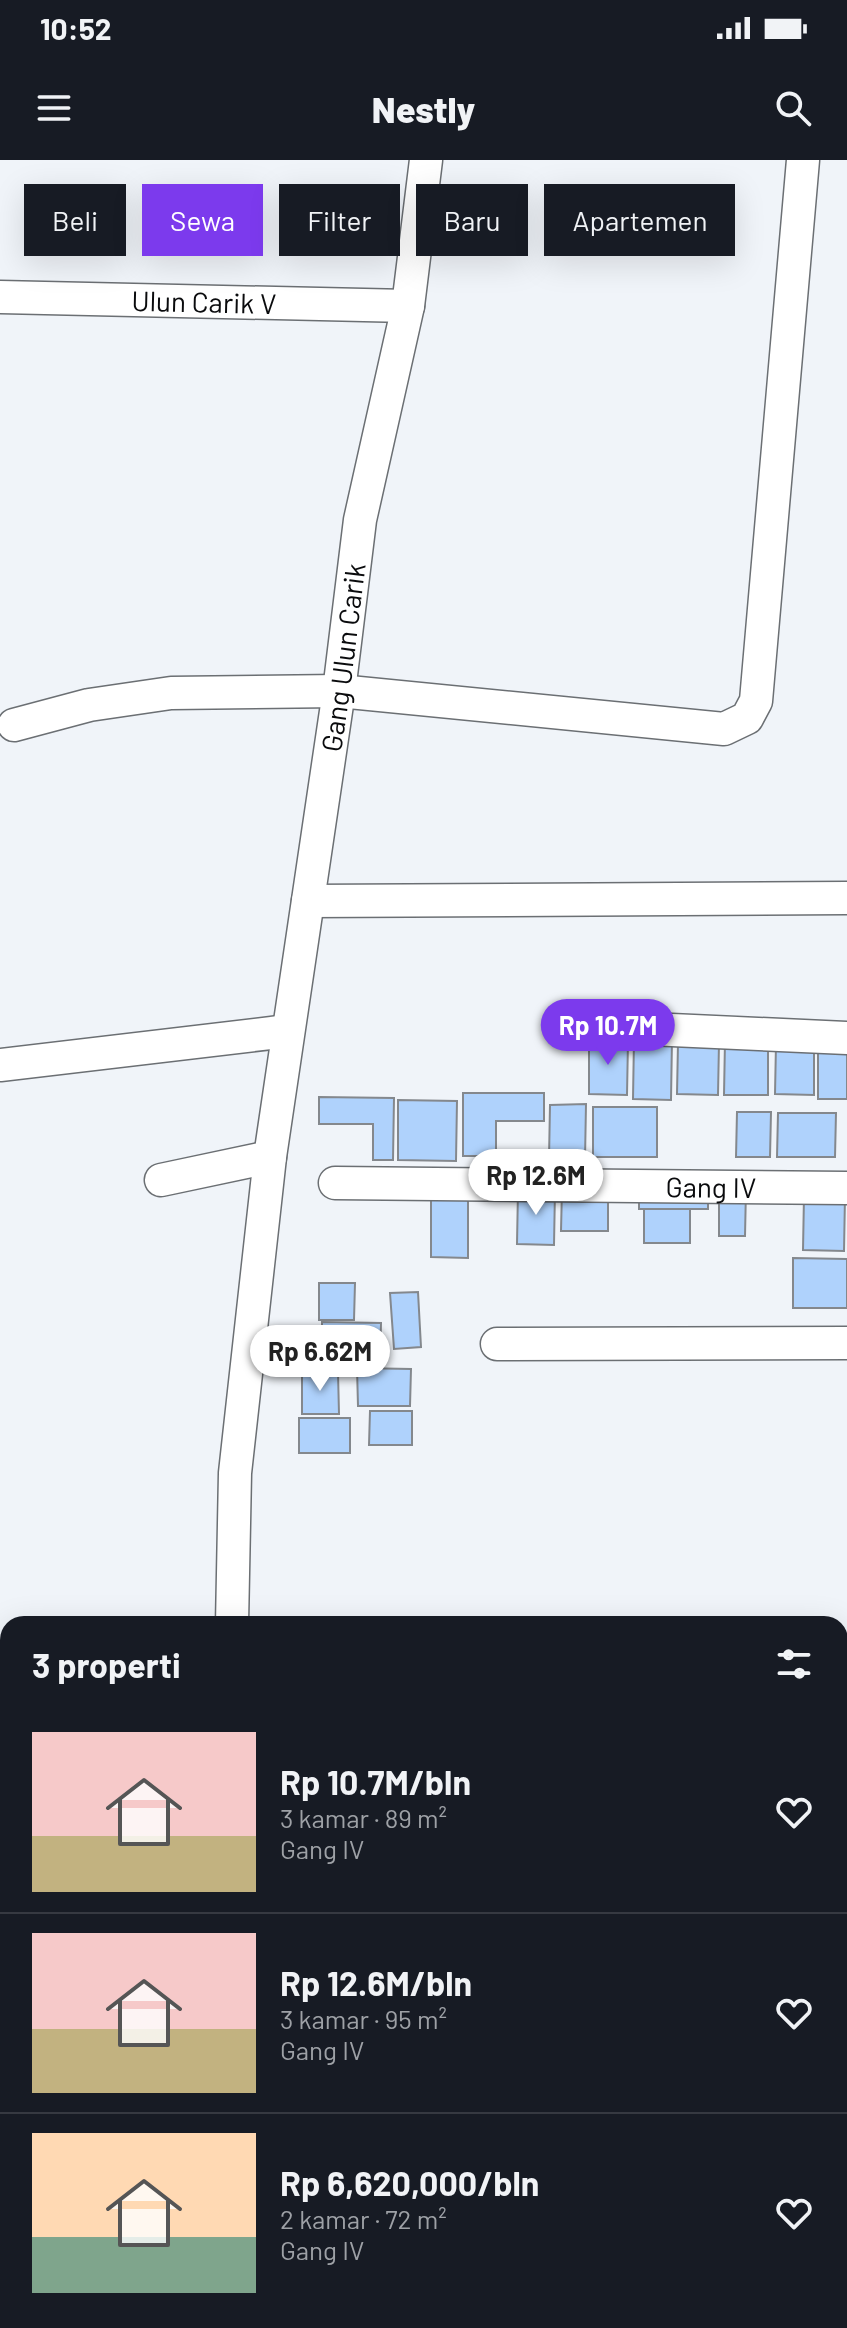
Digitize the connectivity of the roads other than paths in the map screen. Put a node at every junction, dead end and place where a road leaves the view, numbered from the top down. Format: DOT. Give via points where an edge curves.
graph roads {
  1 [pos="426,160"];
  2 [pos="803,160"];
  3 [pos="0,297"];
  4 [pos="408,306"];
  5 [pos="339,691"];
  6 [pos="14,725"];
  7 [pos="847,898"];
  8 [pos="308,901"];
  9 [pos="628,1028"];
  10 [pos="288,1031"];
  11 [pos="847,1038"];
  12 [pos="0,1065"];
  13 [pos="270,1157"];
  14 [pos="161,1180"];
  15 [pos="335,1183"];
  16 [pos="847,1188"];
  17 [pos="847,1343"];
  18 [pos="497,1344"];
  19 [pos="232,1616"];
  1 -- 4 [label="street, Gang Ulun Carik"];
  2 -- 5 [label="street" via="756,701 747,718 724,729"];
  3 -- 4 [label="street, Ulun Carik V"];
  4 -- 5 [label="street, Gang Ulun Carik" via="360,520"];
  5 -- 6 [label="street" via="171,693 89,705"];
  5 -- 8 [label="street, Gang Ulun Carik"];
  7 -- 8 [label="street"];
  8 -- 10 [label="street, Gang Ulun Carik"];
  9 -- 11 [label="street"];
  10 -- 12 [label="street"];
  10 -- 13 [label="street, Gang Ulun Carik"];
  13 -- 14 [label="street"];
  13 -- 19 [label="street, Gang Ulun Carik" via="235,1473"];
  15 -- 16 [label="street, Gang IV"];
  17 -- 18 [label="street"];
}
